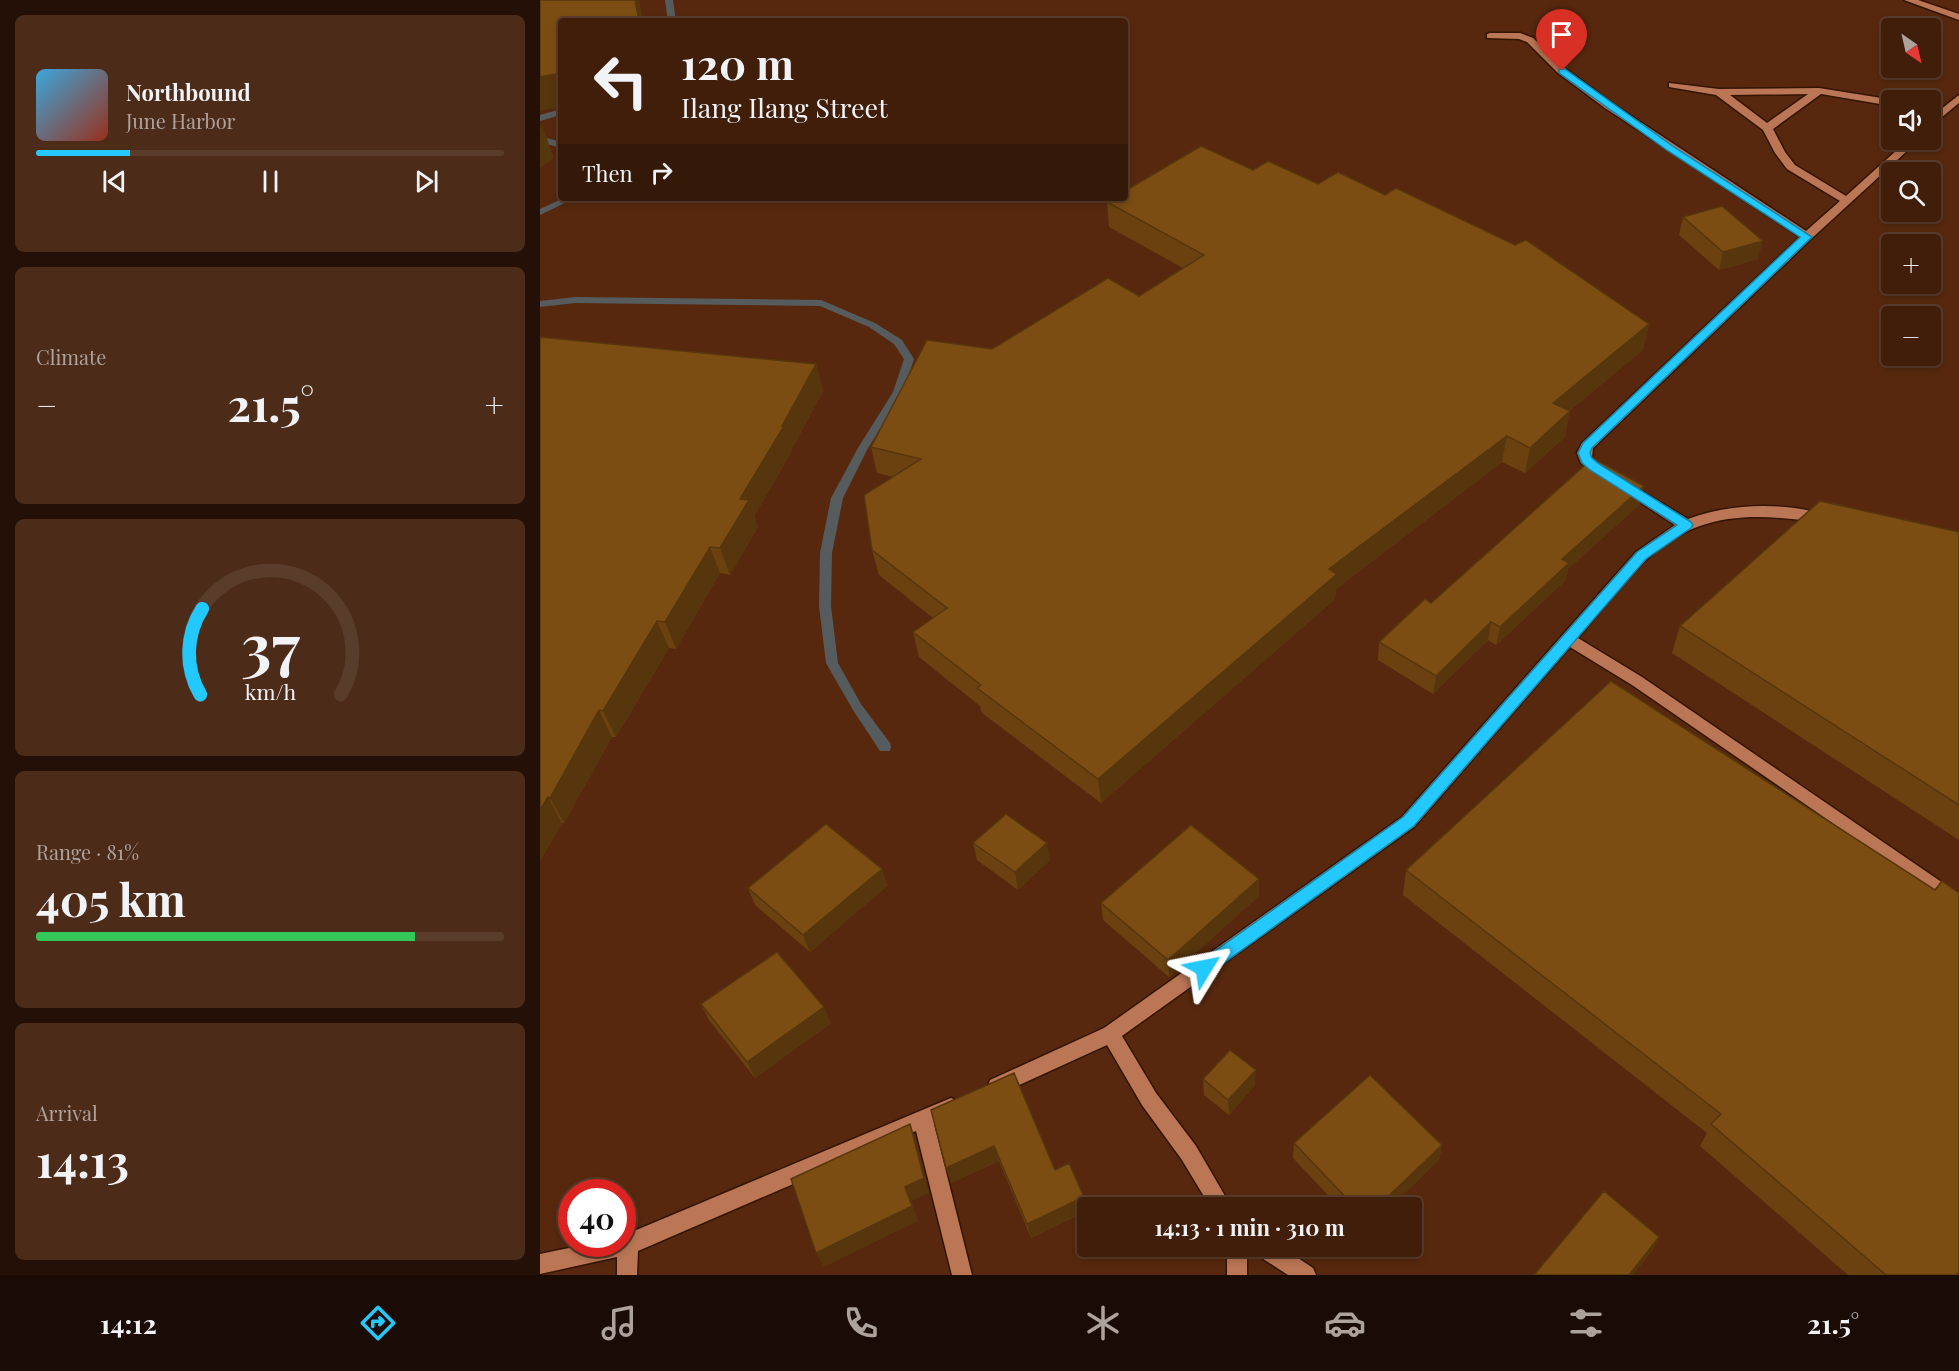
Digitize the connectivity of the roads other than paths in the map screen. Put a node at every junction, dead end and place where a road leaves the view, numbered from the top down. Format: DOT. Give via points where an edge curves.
graph roads {
  1 [pos="1909,0"];
  2 [pos="1959,17"];
  3 [pos="1490,36"];
  4 [pos="1673,85"];
  5 [pos="1820,91"];
  6 [pos="1719,92"];
  7 [pos="1959,98"];
  8 [pos="1881,101"];
  9 [pos="1941,111"];
  10 [pos="1944,111"];
  11 [pos="1941,114"];
  12 [pos="1767,128"];
  13 [pos="1903,150"];
  14 [pos="1848,201"];
  15 [pos="1807,237"];
  16 [pos="1842,521"];
  17 [pos="1686,525"];
  18 [pos="1567,638"];
  19 [pos="1959,903"];
  20 [pos="1111,1034"];
  21 [pos="986,1091"];
  22 [pos="965,1100"];
  23 [pos="923,1119"];
  24 [pos="1215,1197"];
  25 [pos="636,1242"];
  26 [pos="572,1257"];
  27 [pos="628,1257"];
  28 [pos="1237,1257"];
  29 [pos="1278,1257"];
  30 [pos="540,1264"];
  31 [pos="627,1275"];
  32 [pos="962,1275"];
  33 [pos="1236,1275"];
  34 [pos="1306,1275"];
  1 -- 2 [label="street"];
  3 -- 15 [label="street" via="1530,40 1562,71 1609,105"];
  4 -- 6 [label="street"];
  5 -- 6 [label="street"];
  5 -- 8 [label="street"];
  5 -- 12 [label="street"];
  6 -- 12 [label="street"];
  7 -- 10 [label="street"];
  9 -- 10 [label="street"];
  10 -- 11 [label="street"];
  12 -- 14 [label="street" via="1791,167"];
  13 -- 14 [label="street"];
  14 -- 15 [label="street"];
  15 -- 17 [label="street" via="1584,453 1594,467"];
  16 -- 17 [label="street" via="1783,512 1728,512"];
  17 -- 18 [label="street" via="1641,555"];
  18 -- 19 [label="street" via="1637,681"];
  18 -- 20 [label="street" via="1408,822"];
  20 -- 21 [label="street"];
  20 -- 24 [label="street" via="1149,1099"];
  22 -- 23 [label="street"];
  23 -- 25 [label="street"];
  23 -- 32 [label="street"];
  26 -- 30 [label="street"];
  27 -- 31 [label="street"];
  28 -- 33 [label="street"];
  29 -- 34 [label="street"];
}
